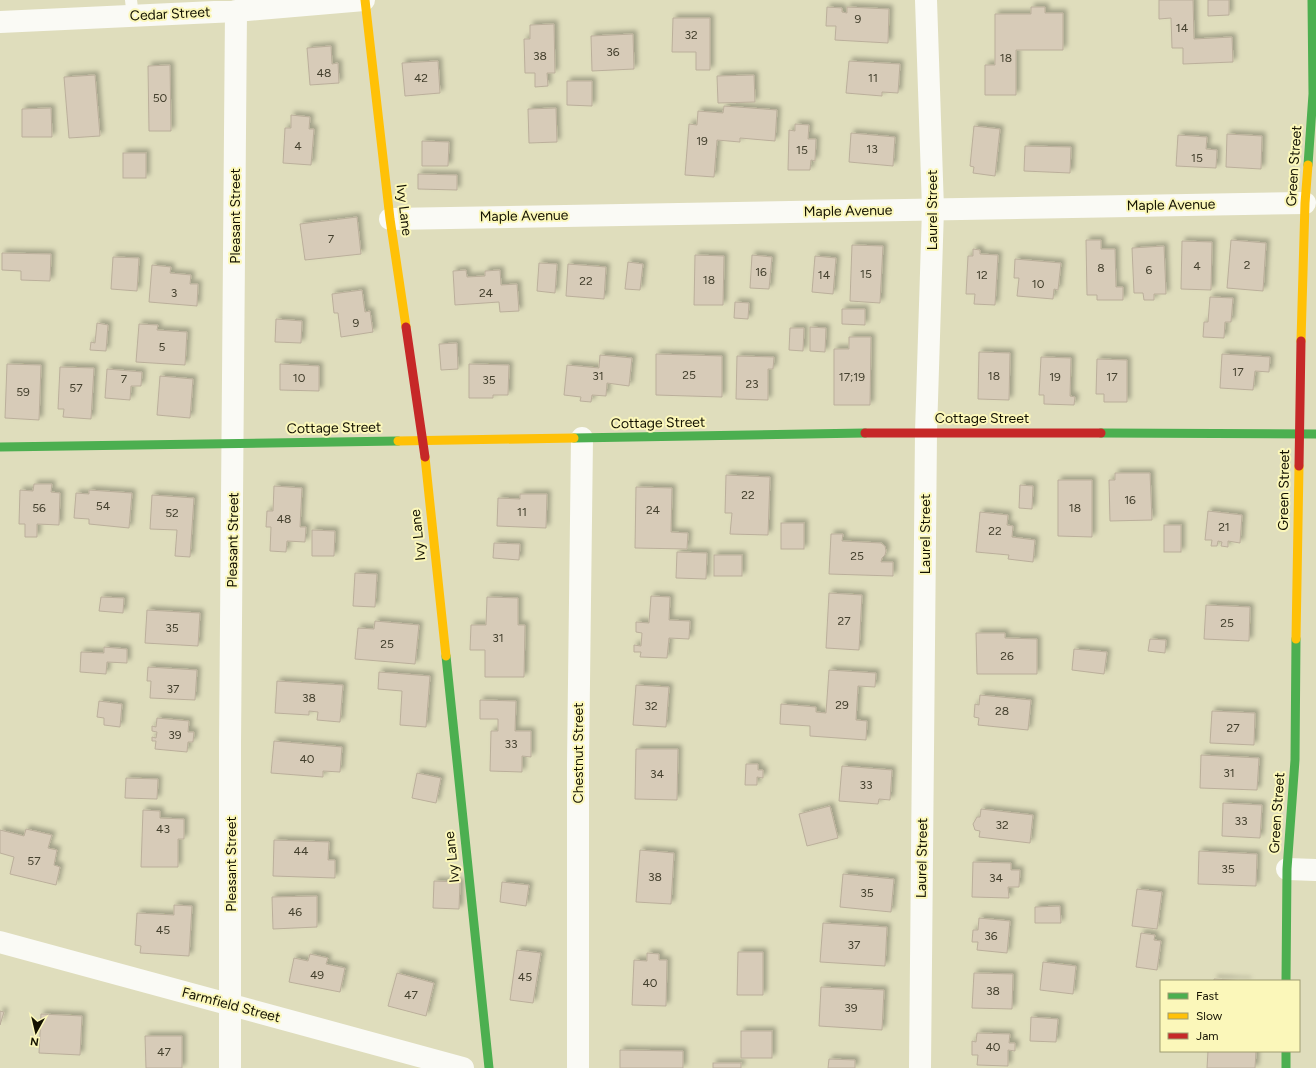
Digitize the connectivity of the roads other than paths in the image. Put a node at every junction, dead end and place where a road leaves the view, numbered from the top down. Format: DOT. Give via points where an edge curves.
graph roads {
  1 [pos="365,0"];
  2 [pos="926,0"];
  3 [pos="1312,0"];
  4 [pos="132,8"];
  5 [pos="236,11"];
  6 [pos="0,22"];
  7 [pos="1305,203"];
  8 [pos="933,209"];
  9 [pos="390,219"];
  10 [pos="926,432"];
  11 [pos="1299,434"];
  12 [pos="1316,434"];
  13 [pos="582,438"];
  14 [pos="422,440"];
  15 [pos="234,444"];
  16 [pos="0,447"];
  17 [pos="1287,869"];
  18 [pos="1316,870"];
  19 [pos="0,942"];
  20 [pos="1286,980"];
  21 [pos="231,1005"];
  22 [pos="1286,1052"];
  23 [pos="230,1068"];
  24 [pos="463,1068"];
  25 [pos="489,1068"];
  26 [pos="578,1068"];
  27 [pos="920,1068"];
  28 [pos="1286,1068"];
  1 -- 5 [label="street, Cedar Street"];
  1 -- 9 [label="street, Ivy Lane"];
  2 -- 8 [label="street, Laurel Street"];
  3 -- 7 [label="street, Green Street" via="1313,94"];
  4 -- 5 [label="street, Cedar Street"];
  4 -- 6 [label="street, Cedar Street"];
  5 -- 15 [label="street, Pleasant Street"];
  7 -- 8 [label="street, Maple Avenue"];
  7 -- 11 [label="street, Green Street"];
  8 -- 9 [label="street, Maple Avenue"];
  8 -- 10 [label="street, Laurel Street"];
  9 -- 14 [label="street, Ivy Lane"];
  10 -- 11 [label="street, Cottage Street"];
  10 -- 13 [label="street, Cottage Street"];
  10 -- 27 [label="street, Laurel Street"];
  11 -- 12 [label="street, Cottage Street"];
  11 -- 17 [label="street, Green Street" via="1295,760"];
  13 -- 14 [label="street, Cottage Street"];
  13 -- 26 [label="street, Chestnut Street"];
  14 -- 15 [label="street, Cottage Street"];
  14 -- 25 [label="street, Ivy Lane"];
  15 -- 16 [label="street, Cottage Street"];
  15 -- 21 [label="street, Pleasant Street" via="230,744"];
  17 -- 18 [label="street"];
  17 -- 20 [label="street, Green Street"];
  19 -- 21 [label="street, Farmfield Street"];
  21 -- 23 [label="street, Pleasant Street"];
  21 -- 24 [label="street, Farmfield Street"];
  22 -- 28 [label="street"];
}
